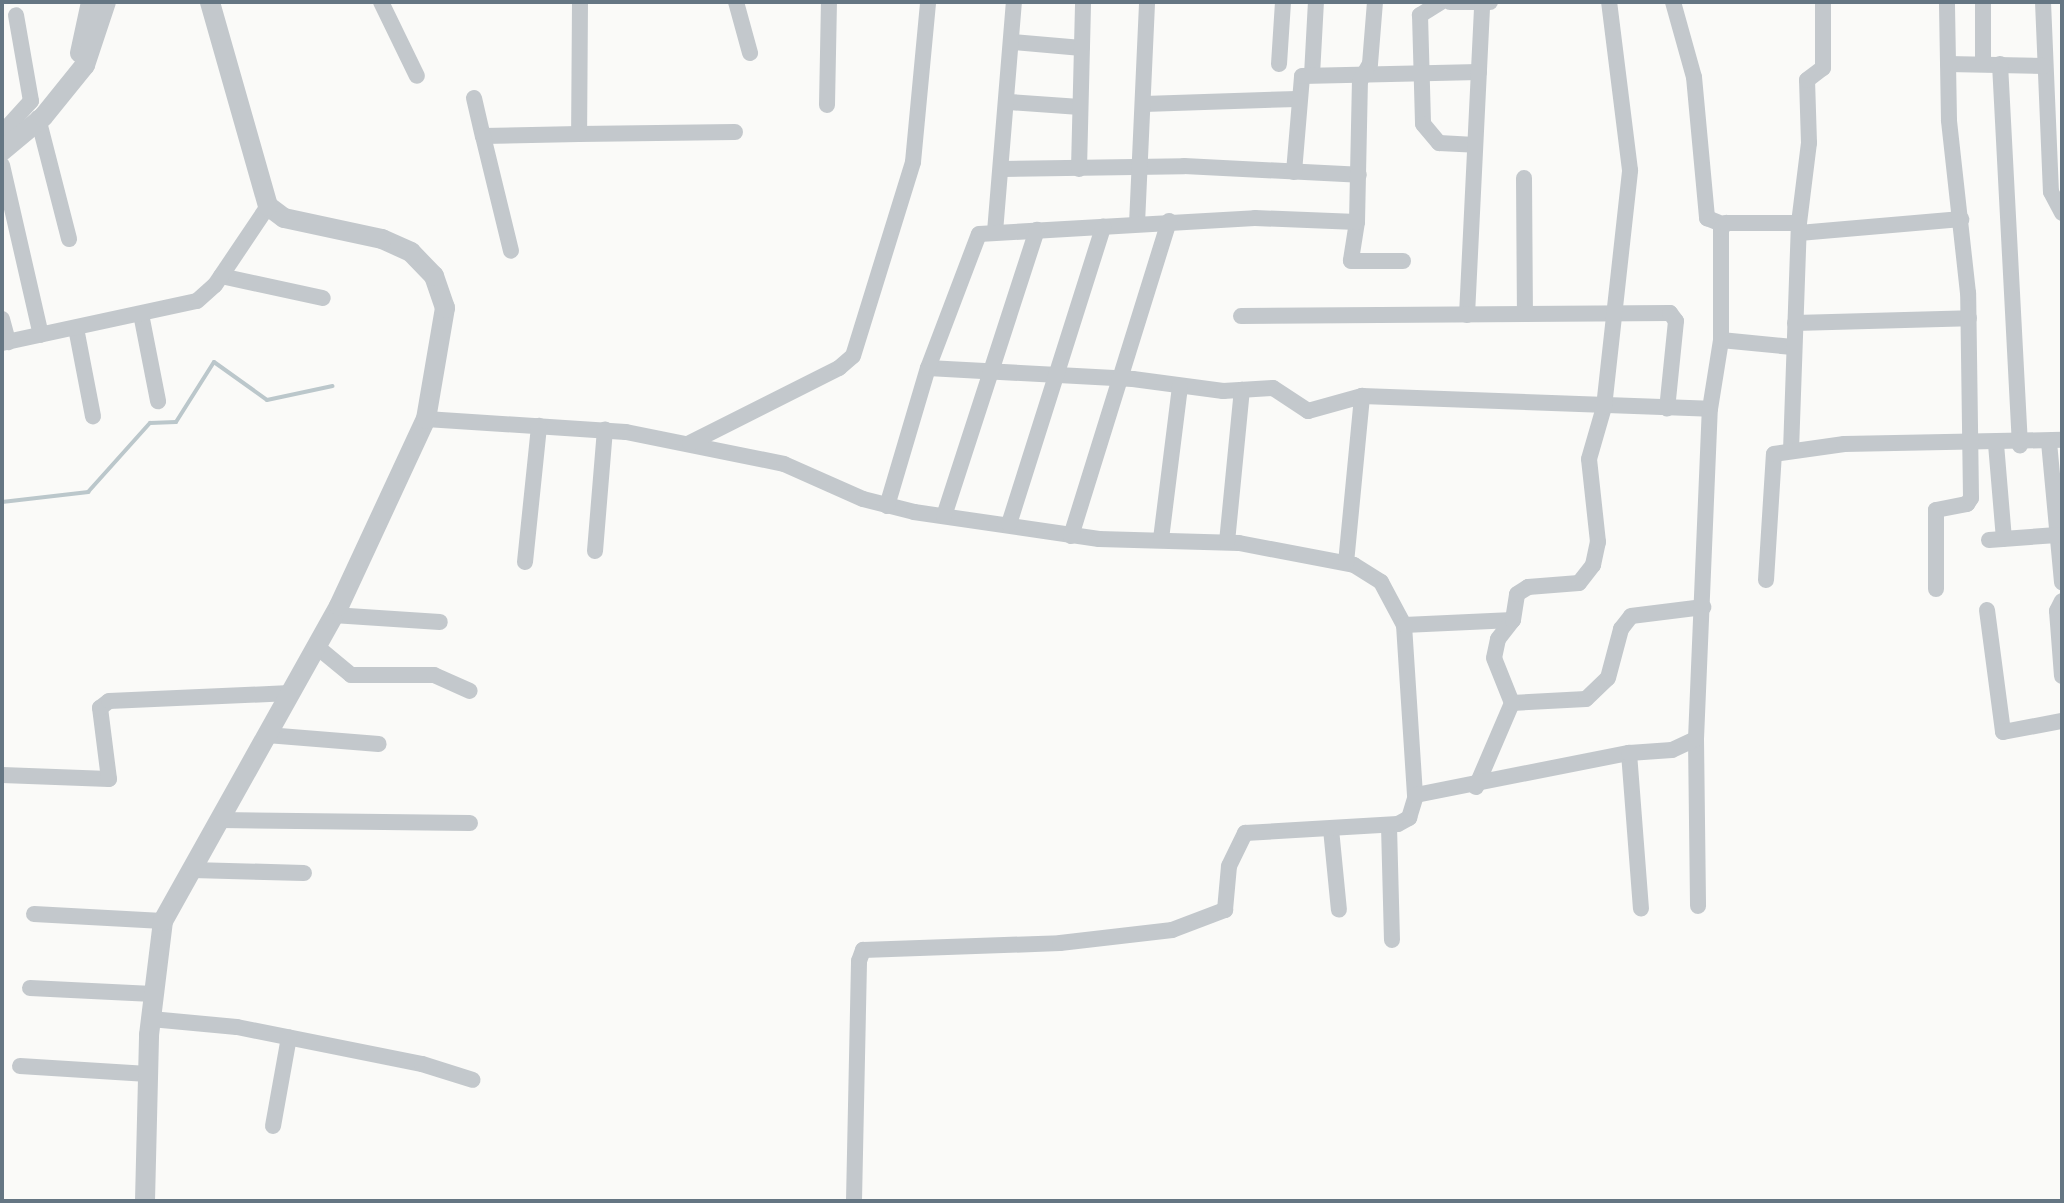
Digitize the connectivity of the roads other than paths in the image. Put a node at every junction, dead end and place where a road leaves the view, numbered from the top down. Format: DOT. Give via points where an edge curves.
graph roads {
  1 [pos="91,2"];
  2 [pos="106,2"];
  3 [pos="210,2"];
  4 [pos="381,2"];
  5 [pos="580,2"];
  6 [pos="736,2"];
  7 [pos="829,2"];
  8 [pos="928,2"];
  9 [pos="1014,2"];
  10 [pos="1083,2"];
  11 [pos="1147,2"];
  12 [pos="1283,2"];
  13 [pos="1316,2"];
  14 [pos="1375,2"];
  15 [pos="1441,2"];
  16 [pos="1450,2"];
  17 [pos="1492,2"];
  18 [pos="1609,2"];
  19 [pos="1673,2"];
  20 [pos="1823,2"];
  21 [pos="1947,2"];
  22 [pos="1983,2"];
  23 [pos="2043,2"];
  24 [pos="1482,3"];
  25 [pos="16,15"];
  26 [pos="1012,42"];
  27 [pos="1082,48"];
  28 [pos="750,53"];
  29 [pos="1279,64"];
  30 [pos="1948,64"];
  31 [pos="1991,64"];
  32 [pos="2044,66"];
  33 [pos="1479,72"];
  34 [pos="1421,74"];
  35 [pos="1312,75"];
  36 [pos="417,76"];
  37 [pos="1361,77"];
  38 [pos="474,98"];
  39 [pos="1297,99"];
  40 [pos="1009,102"];
  41 [pos="1144,104"];
  42 [pos="827,105"];
  43 [pos="1080,107"];
  44 [pos="38,118"];
  45 [pos="735,132"];
  46 [pos="2,133"];
  47 [pos="579,134"];
  48 [pos="2055,134"];
  49 [pos="483,136"];
  50 [pos="1475,145"];
  51 [pos="2,151"];
  52 [pos="2,163"];
  53 [pos="1142,167"];
  54 [pos="1003,169"];
  55 [pos="1079,169"];
  56 [pos="1294,172"];
  57 [pos="1359,175"];
  58 [pos="1524,178"];
  59 [pos="268,206"];
  60 [pos="2062,213"];
  61 [pos="1961,219"];
  62 [pos="1169,221"];
  63 [pos="1357,222"];
  64 [pos="1137,224"];
  65 [pos="1722,224"];
  66 [pos="1103,227"];
  67 [pos="1799,228"];
  68 [pos="1037,230"];
  69 [pos="995,232"];
  70 [pos="69,239"];
  71 [pos="511,251"];
  72 [pos="1403,261"];
  73 [pos="221,276"];
  74 [pos="323,298"];
  75 [pos="1614,312"];
  76 [pos="141,314"];
  77 [pos="1525,314"];
  78 [pos="1467,315"];
  79 [pos="1241,316"];
  80 [pos="1969,318"];
  81 [pos="2,319"];
  82 [pos="1795,323"];
  83 [pos="76,328"];
  84 [pos="41,335"];
  85 [pos="1721,340"];
  86 [pos="5,342"];
  87 [pos="1793,347"];
  88 [pos="928,368"];
  89 [pos="991,372"];
  90 [pos="1055,377"];
  91 [pos="1122,379"];
  92 [pos="1180,386"];
  93 [pos="1242,390"];
  94 [pos="1362,396"];
  95 [pos="158,401"];
  96 [pos="1604,407"];
  97 [pos="1667,409"];
  98 [pos="1710,409"];
  99 [pos="93,416"];
  100 [pos="426,419"];
  101 [pos="539,426"];
  102 [pos="605,429"];
  103 [pos="2056,441"];
  104 [pos="1971,442"];
  105 [pos="690,443"];
  106 [pos="1996,444"];
  107 [pos="2020,445"];
  108 [pos="1791,451"];
  109 [pos="887,506"];
  110 [pos="944,516"];
  111 [pos="1009,524"];
  112 [pos="2057,535"];
  113 [pos="1071,536"];
  114 [pos="1161,539"];
  115 [pos="1227,542"];
  116 [pos="595,551"];
  117 [pos="525,562"];
  118 [pos="1346,563"];
  119 [pos="1766,580"];
  120 [pos="2062,582"];
  121 [pos="1936,589"];
  122 [pos="2062,601"];
  123 [pos="1703,607"];
  124 [pos="1987,610"];
  125 [pos="333,615"];
  126 [pos="1513,620"];
  127 [pos="440,622"];
  128 [pos="1404,625"];
  129 [pos="316,646"];
  130 [pos="2062,676"];
  131 [pos="470,691"];
  132 [pos="290,693"];
  133 [pos="1512,703"];
  134 [pos="2062,721"];
  135 [pos="267,735"];
  136 [pos="1696,739"];
  137 [pos="379,744"];
  138 [pos="1629,753"];
  139 [pos="2,775"];
  140 [pos="1476,787"];
  141 [pos="1415,796"];
  142 [pos="221,820"];
  143 [pos="470,823"];
  144 [pos="1389,826"];
  145 [pos="1331,829"];
  146 [pos="192,870"];
  147 [pos="304,873"];
  148 [pos="1698,906"];
  149 [pos="1641,909"];
  150 [pos="1339,910"];
  151 [pos="34,914"];
  152 [pos="163,921"];
  153 [pos="1392,940"];
  154 [pos="30,988"];
  155 [pos="153,994"];
  156 [pos="151,1019"];
  157 [pos="289,1037"];
  158 [pos="20,1066"];
  159 [pos="148,1074"];
  160 [pos="473,1080"];
  161 [pos="273,1126"];
  162 [pos="145,1201"];
  163 [pos="854,1201"];
  1 -- 44 [label="street" via="78,59"];
  2 -- 51 [label="street, bridge" via="85,65 43,117"];
  3 -- 59 [label="street"];
  4 -- 36 [label="street"];
  5 -- 47 [label="street"];
  6 -- 28 [label="street"];
  7 -- 42 [label="street"];
  8 -- 105 [label="street" via="913,162 853,356"];
  9 -- 26 [label="street"];
  10 -- 27 [label="street"];
  11 -- 41 [label="street"];
  12 -- 29 [label="street"];
  13 -- 35 [label="street"];
  14 -- 37 [label="street" via="1370,64"];
  15 -- 34 [label="street" via="1421,12"];
  16 -- 24 [label="street"];
  17 -- 24 [label="street"];
  18 -- 75 [label="street" via="1630,170"];
  19 -- 65 [label="street" via="1694,77 1707,218"];
  20 -- 67 [label="street" via="1823,68 1807,80 1809,143"];
  21 -- 30 [label="street"];
  22 -- 31 [label="street"];
  23 -- 32 [label="street"];
  24 -- 33 [label="street"];
  25 -- 46 [label="street" via="31,101"];
  26 -- 27 [label="street"];
  26 -- 40 [label="street"];
  27 -- 43 [label="street"];
  30 -- 31 [label="street"];
  30 -- 61 [label="street"];
  31 -- 32 [label="street"];
  31 -- 107 [label="street"];
  32 -- 48 [label="street"];
  33 -- 34 [label="street"];
  33 -- 50 [label="street"];
  34 -- 37 [label="street"];
  34 -- 50 [label="street" via="1428,135 1442,144"];
  35 -- 37 [label="street"];
  35 -- 39 [label="street" via="1300,79"];
  37 -- 57 [label="street"];
  38 -- 49 [label="street"];
  39 -- 41 [label="street"];
  39 -- 56 [label="street"];
  40 -- 43 [label="street"];
  40 -- 54 [label="street"];
  41 -- 53 [label="street"];
  43 -- 55 [label="street"];
  44 -- 52 [label="street"];
  44 -- 70 [label="street"];
  45 -- 47 [label="street"];
  47 -- 49 [label="street"];
  48 -- 60 [label="street" via="2051,192"];
  49 -- 71 [label="street"];
  50 -- 78 [label="street"];
  52 -- 84 [label="street"];
  53 -- 55 [label="street"];
  53 -- 56 [label="street"];
  53 -- 64 [label="street"];
  54 -- 55 [label="street"];
  54 -- 69 [label="street"];
  56 -- 57 [label="street"];
  57 -- 63 [label="street"];
  58 -- 77 [label="street"];
  59 -- 73 [label="street"];
  59 -- 100 [label="street" via="284,218 382,239 411,252 434,276 445,308"];
  61 -- 67 [label="street"];
  61 -- 80 [label="street"];
  62 -- 63 [label="street"];
  62 -- 64 [label="street"];
  62 -- 91 [label="street"];
  63 -- 72 [label="street" via="1351,261"];
  64 -- 66 [label="street"];
  65 -- 67 [label="street"];
  65 -- 85 [label="street"];
  66 -- 68 [label="street"];
  66 -- 90 [label="street"];
  67 -- 82 [label="street"];
  68 -- 69 [label="street"];
  68 -- 89 [label="street"];
  69 -- 88 [label="street" via="975,237"];
  73 -- 74 [label="street"];
  73 -- 76 [label="street" via="197,301"];
  75 -- 77 [label="street"];
  75 -- 96 [label="street"];
  75 -- 97 [label="street" via="1676,317"];
  76 -- 83 [label="street"];
  76 -- 95 [label="street"];
  77 -- 78 [label="street"];
  78 -- 79 [label="street"];
  80 -- 82 [label="street"];
  80 -- 104 [label="street"];
  81 -- 86 [label="street"];
  82 -- 87 [label="street"];
  83 -- 84 [label="street"];
  83 -- 99 [label="street"];
  84 -- 86 [label="street"];
  85 -- 87 [label="street"];
  85 -- 98 [label="street"];
  87 -- 108 [label="street"];
  88 -- 89 [label="street"];
  88 -- 109 [label="street"];
  89 -- 90 [label="street"];
  89 -- 110 [label="street"];
  90 -- 91 [label="street"];
  90 -- 111 [label="street"];
  91 -- 92 [label="street"];
  91 -- 113 [label="street"];
  92 -- 93 [label="street"];
  92 -- 114 [label="street"];
  93 -- 94 [label="street" via="1279,390 1295,407 1308,411"];
  93 -- 115 [label="street"];
  94 -- 96 [label="street"];
  94 -- 118 [label="street"];
  96 -- 97 [label="street"];
  96 -- 126 [label="street" via="1589,459 1599,526 1593,565 1574,586 1520,590"];
  97 -- 98 [label="street"];
  98 -- 123 [label="street"];
  100 -- 101 [label="street"];
  100 -- 125 [label="street"];
  101 -- 102 [label="street"];
  101 -- 117 [label="street"];
  102 -- 105 [label="street"];
  102 -- 116 [label="street"];
  103 -- 107 [label="street"];
  103 -- 112 [label="street"];
  104 -- 106 [label="street"];
  104 -- 108 [label="street"];
  104 -- 121 [label="street" via="1970,501 1936,510"];
  105 -- 109 [label="street" via="811,472"];
  106 -- 107 [label="street"];
  106 -- 112 [label="street" via="1996,539"];
  108 -- 119 [label="street" via="1772,457"];
  109 -- 110 [label="street"];
  110 -- 111 [label="street"];
  111 -- 113 [label="street"];
  112 -- 120 [label="street"];
  113 -- 114 [label="street"];
  114 -- 115 [label="street"];
  115 -- 118 [label="street"];
  118 -- 128 [label="street" via="1381,582"];
  122 -- 130 [label="street" via="2057,611"];
  123 -- 133 [label="street" via="1631,616 1621,629 1608,678 1586,699"];
  123 -- 136 [label="street"];
  124 -- 134 [label="street" via="2003,732"];
  125 -- 127 [label="street"];
  125 -- 129 [label="street"];
  126 -- 128 [label="street"];
  126 -- 133 [label="street" via="1498,639 1494,658"];
  128 -- 141 [label="street"];
  129 -- 131 [label="street" via="351,675 434,675"];
  129 -- 132 [label="street"];
  132 -- 135 [label="street"];
  132 -- 139 [label="street" via="109,701 100,708 109,779"];
  133 -- 140 [label="street"];
  135 -- 137 [label="street"];
  135 -- 142 [label="street"];
  136 -- 138 [label="street" via="1672,750"];
  136 -- 148 [label="street"];
  138 -- 140 [label="street"];
  138 -- 149 [label="street"];
  140 -- 141 [label="street"];
  141 -- 144 [label="street" via="1409,818"];
  142 -- 143 [label="street"];
  142 -- 146 [label="street"];
  144 -- 145 [label="street"];
  144 -- 153 [label="street"];
  145 -- 150 [label="street"];
  145 -- 163 [label="street" via="1245,833 1229,866 1225,910 1157,934 863,950"];
  146 -- 147 [label="street"];
  146 -- 152 [label="street"];
  151 -- 152 [label="street"];
  152 -- 155 [label="street"];
  154 -- 155 [label="street"];
  155 -- 156 [label="street"];
  156 -- 157 [label="street"];
  156 -- 159 [label="street"];
  157 -- 160 [label="street"];
  157 -- 161 [label="street"];
  158 -- 159 [label="street"];
  159 -- 162 [label="street"];
}
